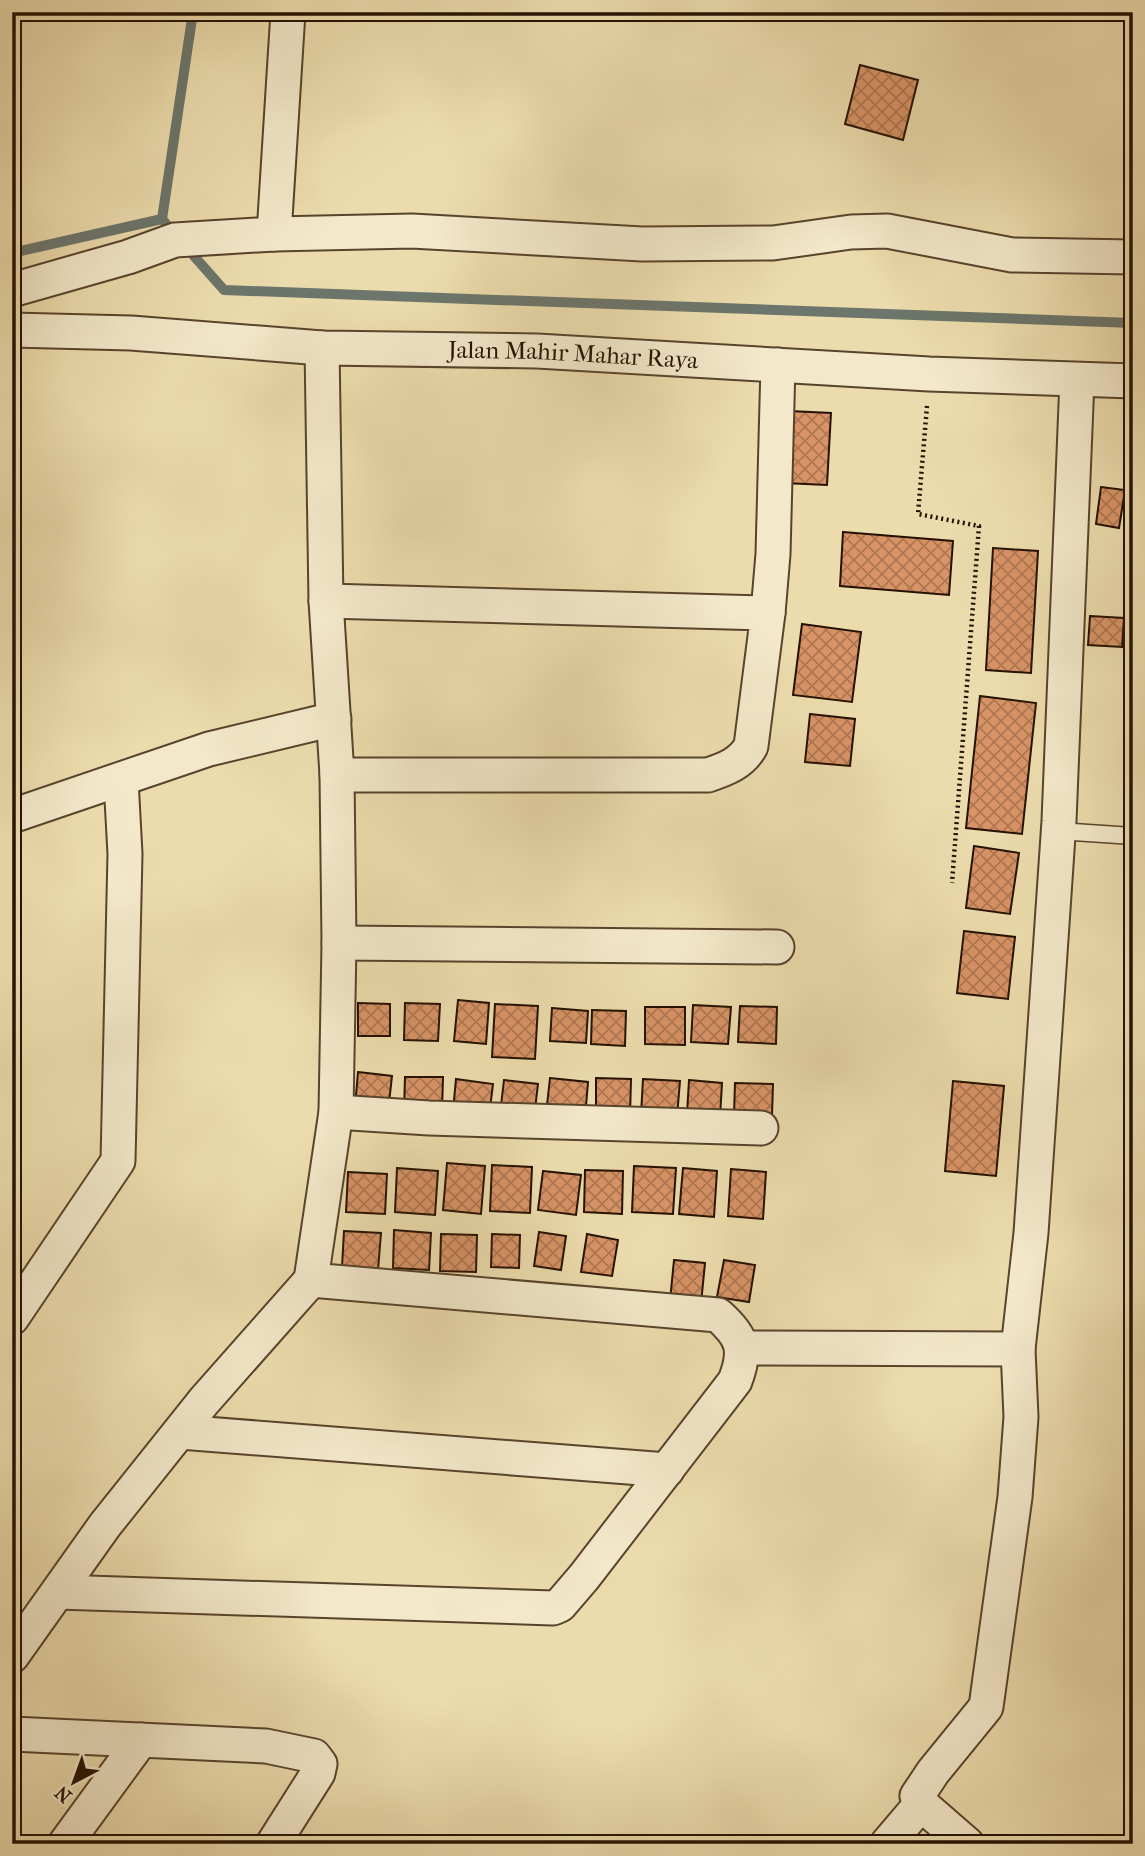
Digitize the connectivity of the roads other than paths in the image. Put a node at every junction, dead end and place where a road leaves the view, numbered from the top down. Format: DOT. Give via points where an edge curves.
graph roads {
  1 [pos="288,12"];
  2 [pos="274,234"];
  3 [pos="1133,257"];
  4 [pos="12,290"];
  5 [pos="12,330"];
  6 [pos="322,348"];
  7 [pos="778,365"];
  8 [pos="1077,380"];
  9 [pos="1133,381"];
  10 [pos="326,601"];
  11 [pos="768,613"];
  12 [pos="334,719"];
  13 [pos="337,775"];
  14 [pos="121,780"];
  15 [pos="12,816"];
  16 [pos="1058,831"];
  17 [pos="1133,836"];
  18 [pos="340,943"];
  19 [pos="777,947"];
  20 [pos="335,1112"];
  21 [pos="761,1128"];
  22 [pos="311,1280"];
  23 [pos="12,1318"];
  24 [pos="742,1349"];
  25 [pos="1018,1349"];
  26 [pos="180,1432"];
  27 [pos="667,1470"];
  28 [pos="58,1592"];
  29 [pos="12,1656"];
  30 [pos="12,1734"];
  31 [pos="141,1740"];
  32 [pos="921,1804"];
  33 [pos="65,1844"];
  34 [pos="273,1844"];
  35 [pos="887,1844"];
  36 [pos="967,1844"];
  1 -- 2 [label="street"];
  2 -- 3 [label="street" via="412,231 655,244 773,243 887,231 1012,255"];
  2 -- 4 [label="street" via="175,240"];
  5 -- 6 [label="street, Jalan Mahir Mahar Raya" via="131,333"];
  6 -- 7 [label="street, Jalan Mahir Mahar Raya" via="537,351"];
  6 -- 10 [label="street"];
  7 -- 8 [label="street, Jalan Mahir Mahar Raya"];
  7 -- 11 [label="street"];
  8 -- 9 [label="street, Jalan Mahir Mahar Raya"];
  8 -- 16 [label="street"];
  10 -- 11 [label="street"];
  10 -- 12 [label="street"];
  11 -- 13 [label="street" via="751,746 745,757 717,772"];
  12 -- 13 [label="street"];
  12 -- 14 [label="street" via="209,749"];
  13 -- 18 [label="street"];
  14 -- 15 [label="street"];
  14 -- 23 [label="street" via="125,854 118,1161"];
  16 -- 17 [label="lane"];
  16 -- 25 [label="street" via="1031,1233"];
  18 -- 19 [label="street"];
  18 -- 20 [label="street"];
  20 -- 21 [label="street"];
  20 -- 22 [label="street"];
  22 -- 24 [label="street" via="718,1315 731,1326"];
  22 -- 26 [label="street"];
  24 -- 25 [label="street"];
  24 -- 27 [label="street" via="735,1381"];
  25 -- 32 [label="street" via="1021,1417 1015,1497 989,1697 984,1710 918,1791"];
  26 -- 27 [label="street"];
  26 -- 28 [label="street"];
  27 -- 28 [label="street" via="584,1577 554,1608"];
  28 -- 29 [label="street"];
  30 -- 31 [label="street"];
  31 -- 33 [label="street"];
  31 -- 34 [label="street" via="266,1746 314,1756 320,1765 318,1773"];
  32 -- 35 [label="street"];
  32 -- 36 [label="street"];
}
